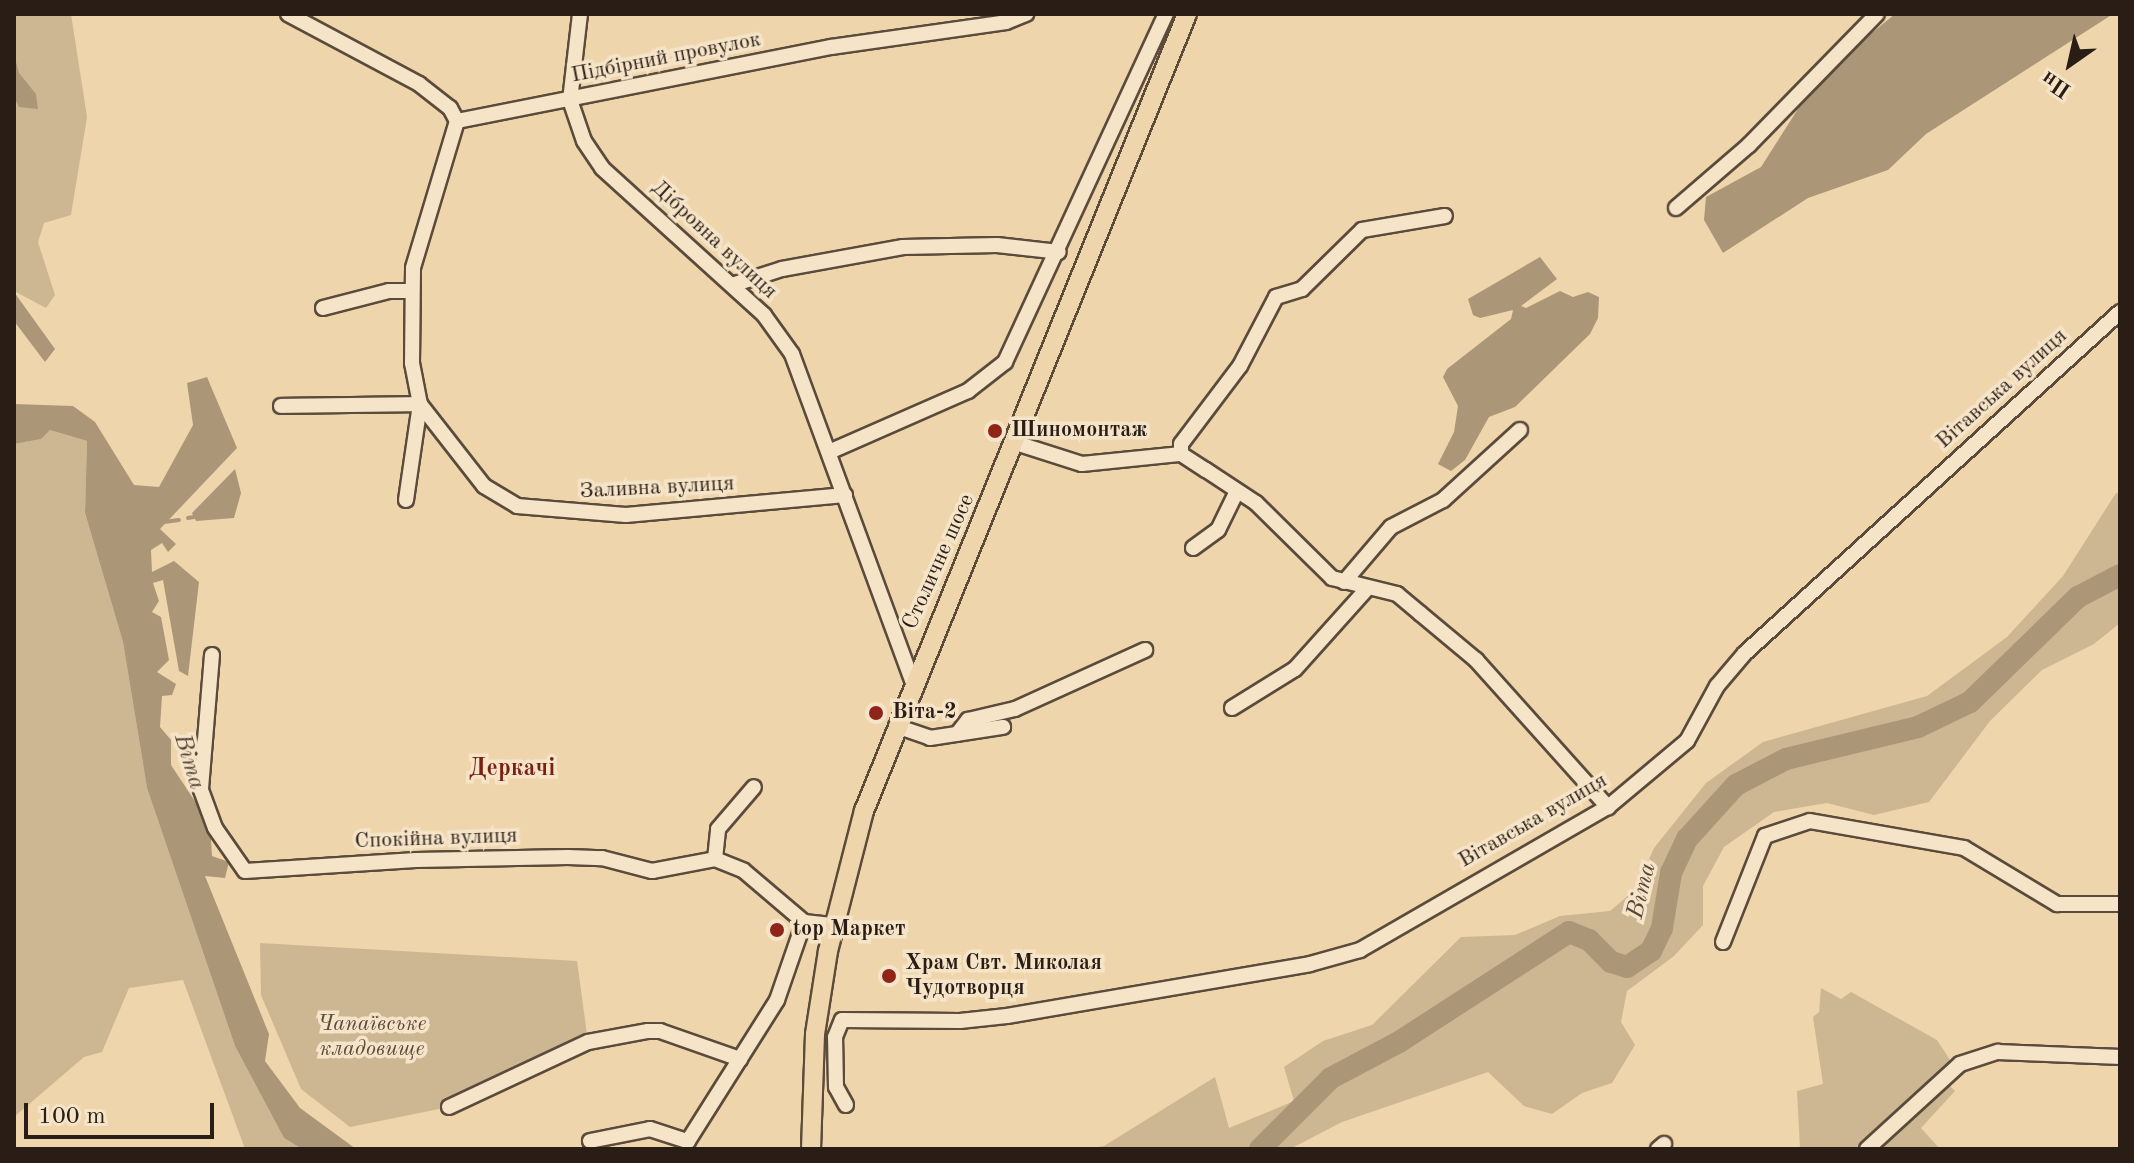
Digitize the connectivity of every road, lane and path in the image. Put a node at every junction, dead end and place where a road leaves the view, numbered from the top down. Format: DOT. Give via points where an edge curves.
graph roads {
  1 [pos="288,14"];
  2 [pos="580,14"];
  3 [pos="1026,14"];
  4 [pos="1166,14"];
  5 [pos="1187,14"];
  6 [pos="1877,14"];
  7 [pos="570,100"];
  8 [pos="457,121"];
  9 [pos="1676,208"];
  10 [pos="1445,216"];
  11 [pos="1059,252"];
  12 [pos="732,285"];
  13 [pos="410,291"];
  14 [pos="323,308"];
  15 [pos="2120,312"];
  16 [pos="420,404"];
  17 [pos="281,406"];
  18 [pos="1520,430"];
  19 [pos="1016,443"];
  20 [pos="829,452"];
  21 [pos="1181,454"];
  22 [pos="1237,491"];
  23 [pos="845,495"];
  24 [pos="406,500"];
  25 [pos="1193,548"];
  26 [pos="1344,582"];
  27 [pos="1366,590"];
  28 [pos="1145,650"];
  29 [pos="212,655"];
  30 [pos="913,682"];
  31 [pos="1232,708"];
  32 [pos="896,726"];
  33 [pos="1003,727"];
  34 [pos="957,734"];
  35 [pos="754,787"];
  36 [pos="1608,807"];
  37 [pos="715,859"];
  38 [pos="2120,904"];
  39 [pos="804,922"];
  40 [pos="832,925"];
  41 [pos="1723,942"];
  42 [pos="2120,1057"];
  43 [pos="740,1059"];
  44 [pos="846,1105"];
  45 [pos="449,1107"];
  46 [pos="590,1141"];
  47 [pos="811,1149"];
  48 [pos="1867,1149"];
  1 -- 8 [label="street" via="419,84 450,108"];
  2 -- 7 [label="street, Дібровна вулиця"];
  3 -- 7 [label="street, Підбірний провулок" via="1006,22 831,47"];
  4 -- 11 [label="street"];
  5 -- 19 [label="main road, Столичне шосе"];
  6 -- 9 [label="street" via="1749,145"];
  7 -- 8 [label="street, Підбірний провулок"];
  7 -- 12 [label="street, Дібровна вулиця" via="584,141 602,168"];
  8 -- 13 [label="street" via="418,245"];
  10 -- 21 [label="street" via="1362,230 1302,289 1276,297 1240,366 1181,444"];
  11 -- 12 [label="street" via="997,245 903,247 782,269"];
  11 -- 20 [label="street" via="1005,362 968,391"];
  12 -- 20 [label="street, Дібровна вулиця" via="764,315 792,354"];
  13 -- 14 [label="street" via="389,291"];
  13 -- 16 [label="street" via="412,363"];
  15 -- 36 [label="street, Вітавська вулиця" via="1745,653 1717,686 1687,741"];
  16 -- 17 [label="street"];
  16 -- 23 [label="street, Заливна вулиця" via="484,486 517,506 626,515"];
  16 -- 24 [label="street"];
  18 -- 26 [label="street" via="1443,500 1391,527"];
  19 -- 21 [label="street" via="1051,459 1082,464"];
  19 -- 30 [label="main road, Столичне шосе"];
  20 -- 23 [label="street, Дібровна вулиця"];
  21 -- 22 [label="street"];
  22 -- 25 [label="street" via="1218,530"];
  22 -- 26 [label="street" via="1332,578"];
  23 -- 30 [label="street, Дібровна вулиця"];
  26 -- 27 [label="street"];
  27 -- 31 [label="street" via="1295,669"];
  27 -- 36 [label="street" via="1397,594 1476,660"];
  28 -- 34 [label="street" via="1015,709 968,720"];
  29 -- 37 [label="street, Спокійна вулиця" via="201,790 215,828 245,871 568,857 602,858 652,871"];
  30 -- 32 [label="main road, Столичне шосе"];
  32 -- 34 [label="street" via="930,738"];
  32 -- 40 [label="main road, Столичне шосе" via="864,811"];
  33 -- 34 [label="street"];
  35 -- 37 [label="street" via="718,829"];
  36 -- 44 [label="street, Вітавська вулиця" via="1360,950 1310,964 1007,1016 842,1020 835,1037 836,1087"];
  37 -- 39 [label="street" via="744,871"];
  38 -- 41 [label="street" via="2057,904 1964,848 1810,821 1765,836"];
  39 -- 40 [label="street"];
  39 -- 43 [label="street" via="777,1000"];
  40 -- 47 [label="main road, Столичне шосе" via="815,1034"];
  42 -- 48 [label="street" via="1998,1052 1960,1064"];
  43 -- 45 [label="street" via="648,1031 588,1042"];
  43 -- 46 [label="street" via="688,1141 650,1129"];
}
